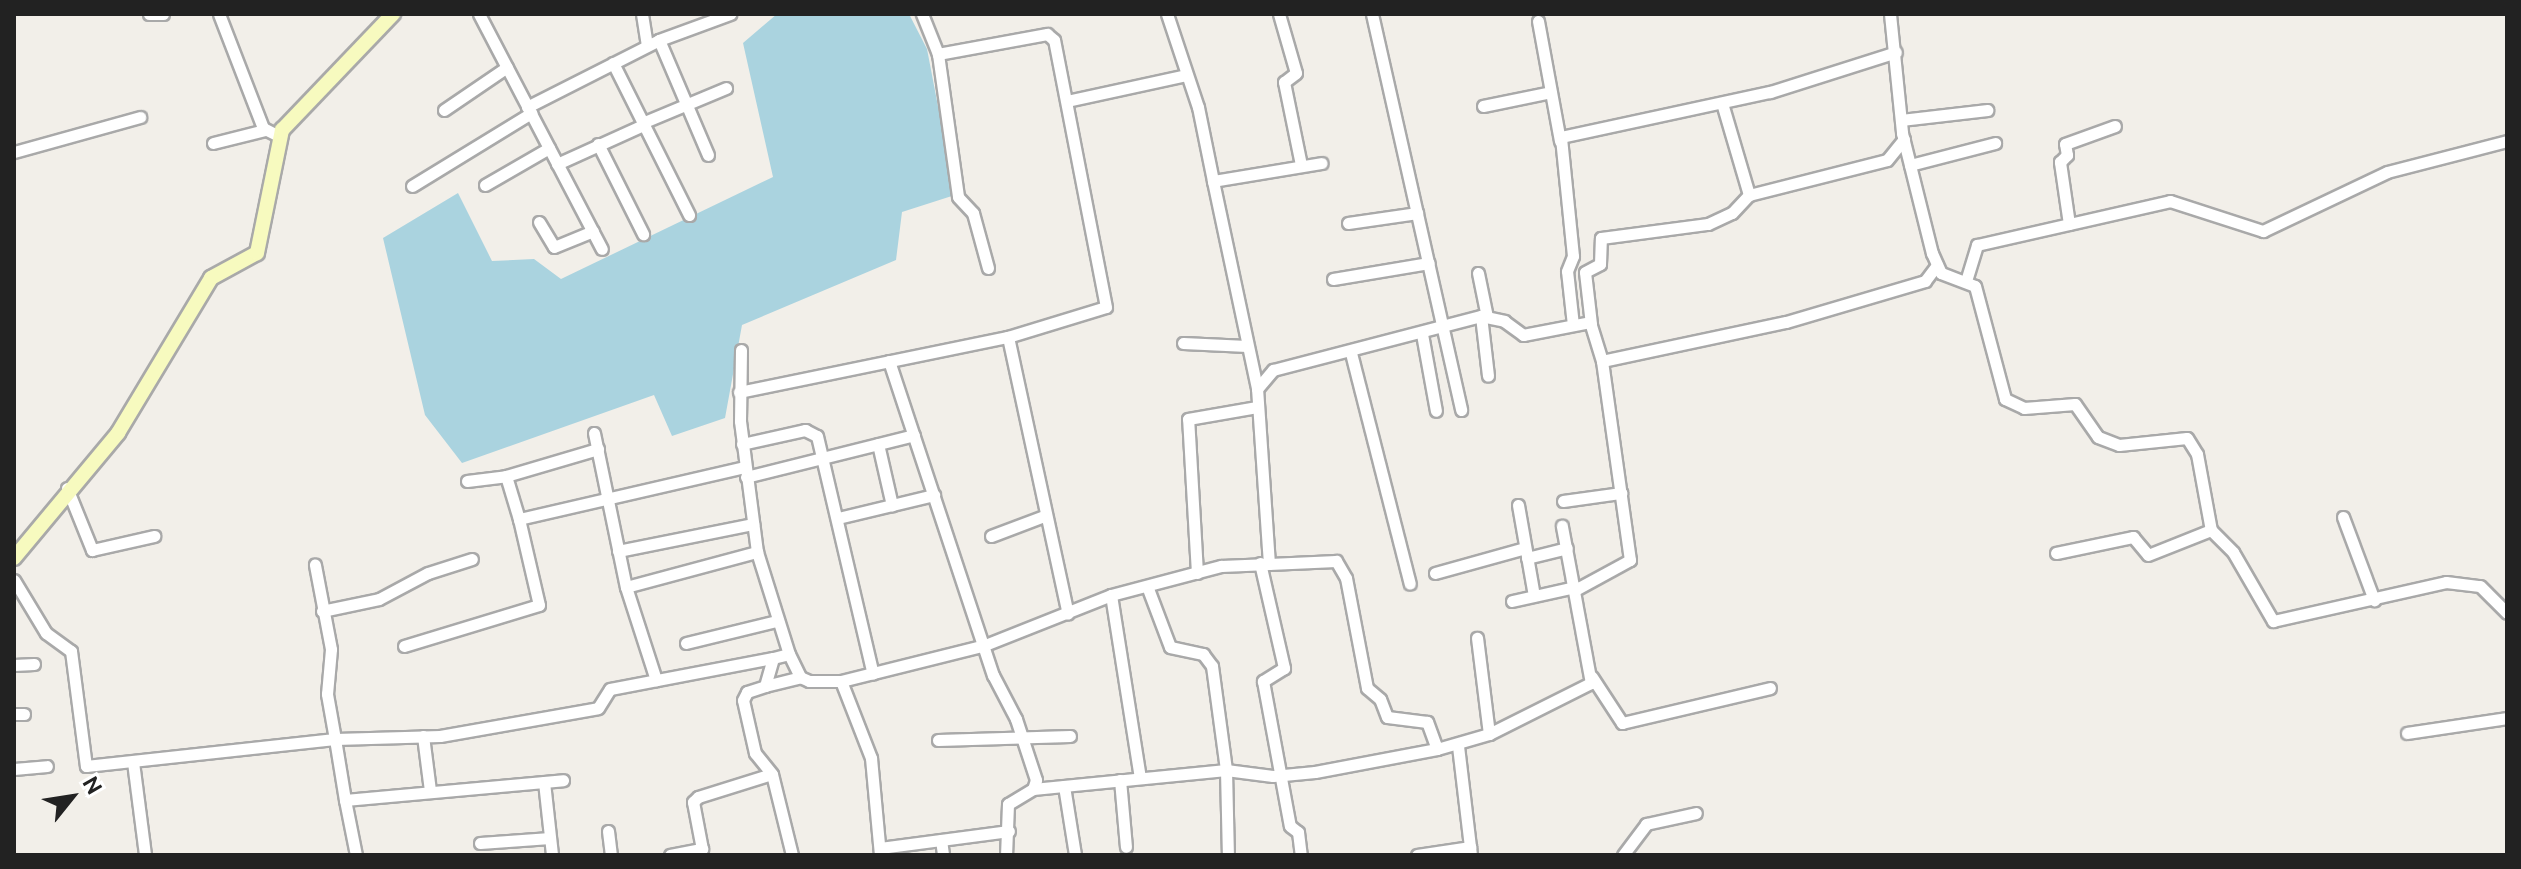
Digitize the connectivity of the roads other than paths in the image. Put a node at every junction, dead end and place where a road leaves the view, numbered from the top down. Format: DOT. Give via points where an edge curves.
graph roads {
  1 [pos="149,14"];
  2 [pos="163,14"];
  3 [pos="219,14"];
  4 [pos="393,14"];
  5 [pos="479,14"];
  6 [pos="642,14"];
  7 [pos="730,14"];
  8 [pos="922,14"];
  9 [pos="1167,14"];
  10 [pos="1279,14"];
  11 [pos="1372,14"];
  12 [pos="1890,14"];
  13 [pos="1538,21"];
  14 [pos="653,43"];
  15 [pos="1896,52"];
  16 [pos="938,54"];
  17 [pos="613,63"];
  18 [pos="507,67"];
  19 [pos="1186,75"];
  20 [pos="726,88"];
  21 [pos="1551,92"];
  22 [pos="1067,101"];
  23 [pos="1722,103"];
  24 [pos="1483,106"];
  25 [pos="685,108"];
  26 [pos="444,110"];
  27 [pos="529,110"];
  28 [pos="1987,110"];
  29 [pos="140,117"];
  30 [pos="1901,120"];
  31 [pos="642,124"];
  32 [pos="2115,126"];
  33 [pos="272,133"];
  34 [pos="1904,139"];
  35 [pos="1560,141"];
  36 [pos="2507,141"];
  37 [pos="213,143"];
  38 [pos="1995,143"];
  39 [pos="598,144"];
  40 [pos="549,148"];
  41 [pos="14,152"];
  42 [pos="708,155"];
  43 [pos="1322,163"];
  44 [pos="557,164"];
  45 [pos="1301,165"];
  46 [pos="1910,165"];
  47 [pos="1213,181"];
  48 [pos="485,185"];
  49 [pos="412,186"];
  50 [pos="1749,195"];
  51 [pos="1417,213"];
  52 [pos="689,215"];
  53 [pos="539,222"];
  54 [pos="1348,223"];
  55 [pos="2069,224"];
  56 [pos="593,231"];
  57 [pos="643,234"];
  58 [pos="602,249"];
  59 [pos="1429,263"];
  60 [pos="1937,265"];
  61 [pos="988,268"];
  62 [pos="1478,273"];
  63 [pos="1333,279"];
  64 [pos="1966,281"];
  65 [pos="1484,317"];
  66 [pos="1591,324"];
  67 [pos="1443,325"];
  68 [pos="1573,325"];
  69 [pos="1422,334"];
  70 [pos="1008,337"];
  71 [pos="1183,343"];
  72 [pos="1247,346"];
  73 [pos="741,350"];
  74 [pos="1351,353"];
  75 [pos="889,361"];
  76 [pos="1602,361"];
  77 [pos="1488,376"];
  78 [pos="1257,389"];
  79 [pos="739,392"];
  80 [pos="1257,407"];
  81 [pos="1461,410"];
  82 [pos="1436,411"];
  83 [pos="594,433"];
  84 [pos="914,435"];
  85 [pos="742,444"];
  86 [pos="878,444"];
  87 [pos="598,449"];
  88 [pos="824,458"];
  89 [pos="745,472"];
  90 [pos="506,476"];
  91 [pos="467,481"];
  92 [pos="66,488"];
  93 [pos="1621,493"];
  94 [pos="934,495"];
  95 [pos="612,496"];
  96 [pos="1563,501"];
  97 [pos="892,505"];
  98 [pos="1518,505"];
  99 [pos="1044,516"];
  100 [pos="2343,517"];
  101 [pos="838,518"];
  102 [pos="519,519"];
  103 [pos="753,524"];
  104 [pos="1562,526"];
  105 [pos="2211,530"];
  106 [pos="154,536"];
  107 [pos="991,536"];
  108 [pos="1567,548"];
  109 [pos="618,551"];
  110 [pos="757,552"];
  111 [pos="1526,553"];
  112 [pos="2056,553"];
  113 [pos="14,558"];
  114 [pos="472,559"];
  115 [pos="1264,563"];
  116 [pos="315,565"];
  117 [pos="1197,573"];
  118 [pos="1435,573"];
  119 [pos="14,580"];
  120 [pos="1410,584"];
  121 [pos="1147,586"];
  122 [pos="626,587"];
  123 [pos="1575,589"];
  124 [pos="1111,595"];
  125 [pos="1534,596"];
  126 [pos="2374,600"];
  127 [pos="1512,601"];
  128 [pos="322,611"];
  129 [pos="2507,613"];
  130 [pos="1068,614"];
  131 [pos="776,621"];
  132 [pos="1477,638"];
  133 [pos="686,643"];
  134 [pos="985,645"];
  135 [pos="404,646"];
  136 [pos="789,654"];
  137 [pos="773,658"];
  138 [pos="34,664"];
  139 [pos="14,665"];
  140 [pos="873,674"];
  141 [pos="800,677"];
  142 [pos="1592,677"];
  143 [pos="656,680"];
  144 [pos="841,681"];
  145 [pos="765,686"];
  146 [pos="1770,688"];
  147 [pos="2507,718"];
  148 [pos="2407,733"];
  149 [pos="1489,734"];
  150 [pos="423,736"];
  151 [pos="1020,736"];
  152 [pos="1070,736"];
  153 [pos="335,739"];
  154 [pos="938,740"];
  155 [pos="1458,746"];
  156 [pos="1437,749"];
  157 [pos="133,762"];
  158 [pos="47,766"];
  159 [pos="14,769"];
  160 [pos="1226,770"];
  161 [pos="772,774"];
  162 [pos="1282,775"];
  163 [pos="1140,778"];
  164 [pos="563,780"];
  165 [pos="1120,780"];
  166 [pos="544,782"];
  167 [pos="1064,786"];
  168 [pos="1033,789"];
  169 [pos="430,791"];
  170 [pos="345,800"];
  171 [pos="1696,813"];
  172 [pos="608,831"];
  173 [pos="1009,831"];
  174 [pos="550,838"];
  175 [pos="941,840"];
  176 [pos="480,843"];
  177 [pos="1126,847"];
  178 [pos="1471,851"];
  179 [pos="880,852"];
  180 [pos="145,855"];
  181 [pos="356,855"];
  182 [pos="552,855"];
  183 [pos="611,855"];
  184 [pos="670,855"];
  185 [pos="792,855"];
  186 [pos="943,855"];
  187 [pos="1006,855"];
  188 [pos="1075,855"];
  189 [pos="1228,855"];
  190 [pos="1301,855"];
  191 [pos="1417,855"];
  192 [pos="1623,855"];
  1 -- 2 [label="street"];
  3 -- 33 [label="street"];
  4 -- 33 [label="street"];
  5 -- 18 [label="street"];
  6 -- 14 [label="street"];
  7 -- 14 [label="street"];
  8 -- 16 [label="street"];
  9 -- 19 [label="street"];
  10 -- 45 [label="street" via="1296,73 1284,82"];
  11 -- 51 [label="street"];
  12 -- 15 [label="street"];
  13 -- 21 [label="street"];
  14 -- 17 [label="street"];
  14 -- 25 [label="street"];
  15 -- 23 [label="street"];
  15 -- 30 [label="street"];
  16 -- 22 [label="street" via="1051,36"];
  16 -- 61 [label="street" via="958,197 973,213"];
  17 -- 27 [label="street"];
  17 -- 31 [label="street"];
  18 -- 26 [label="street"];
  18 -- 27 [label="street"];
  19 -- 22 [label="street"];
  19 -- 47 [label="street"];
  20 -- 25 [label="street"];
  21 -- 24 [label="street"];
  21 -- 35 [label="street"];
  22 -- 70 [label="street" via="1106,307"];
  23 -- 35 [label="street"];
  23 -- 50 [label="street"];
  25 -- 31 [label="street"];
  25 -- 42 [label="street"];
  27 -- 40 [label="street"];
  27 -- 49 [label="street"];
  28 -- 30 [label="street"];
  29 -- 41 [label="street"];
  30 -- 34 [label="street"];
  31 -- 39 [label="street"];
  31 -- 52 [label="street"];
  32 -- 55 [label="street" via="2065,144 2067,155 2060,162"];
  33 -- 37 [label="street"];
  33 -- 92 [label="street" via="257,253 211,278 118,433"];
  34 -- 46 [label="street"];
  34 -- 50 [label="street" via="1887,160"];
  35 -- 68 [label="street" via="1573,256 1567,267"];
  36 -- 55 [label="street" via="2387,172 2263,231 2170,201"];
  38 -- 46 [label="street"];
  39 -- 44 [label="street"];
  39 -- 57 [label="street"];
  40 -- 44 [label="street"];
  40 -- 48 [label="street"];
  43 -- 45 [label="street"];
  44 -- 56 [label="street"];
  45 -- 47 [label="street"];
  46 -- 60 [label="street"];
  47 -- 72 [label="street"];
  50 -- 66 [label="street" via="1732,213 1708,224 1601,238 1600,264 1585,272"];
  51 -- 54 [label="street"];
  51 -- 59 [label="street"];
  53 -- 56 [label="street" via="554,247"];
  55 -- 64 [label="street" via="1977,245"];
  56 -- 58 [label="street"];
  59 -- 63 [label="street"];
  59 -- 67 [label="street"];
  60 -- 64 [label="street" via="1941,273"];
  60 -- 76 [label="street" via="1925,281 1786,322"];
  62 -- 65 [label="street"];
  64 -- 105 [label="street" via="1975,286 1986,318 2005,399 2024,408 2075,404 2098,437 2119,445 2187,438 2197,454"];
  65 -- 67 [label="street"];
  65 -- 68 [label="street" via="1523,335"];
  65 -- 77 [label="street"];
  66 -- 68 [label="street"];
  66 -- 76 [label="street"];
  67 -- 69 [label="street"];
  67 -- 81 [label="street"];
  69 -- 74 [label="street"];
  69 -- 82 [label="street"];
  70 -- 75 [label="street"];
  70 -- 99 [label="street" via="1027,405 1030,457"];
  71 -- 72 [label="street"];
  72 -- 78 [label="street"];
  73 -- 79 [label="street"];
  74 -- 78 [label="street" via="1273,370"];
  74 -- 120 [label="street"];
  75 -- 79 [label="street"];
  75 -- 84 [label="street"];
  76 -- 93 [label="street"];
  78 -- 80 [label="street"];
  79 -- 85 [label="street"];
  80 -- 115 [label="street"];
  80 -- 117 [label="street" via="1188,419"];
  83 -- 87 [label="street"];
  84 -- 86 [label="street"];
  84 -- 94 [label="street"];
  85 -- 88 [label="street" via="813,431"];
  85 -- 89 [label="street"];
  86 -- 88 [label="street"];
  86 -- 97 [label="street"];
  87 -- 90 [label="street"];
  87 -- 95 [label="street"];
  88 -- 89 [label="street"];
  88 -- 101 [label="street"];
  89 -- 95 [label="street"];
  89 -- 103 [label="street"];
  90 -- 91 [label="street"];
  90 -- 102 [label="street"];
  92 -- 106 [label="street" via="92,550"];
  92 -- 113 [label="street"];
  93 -- 96 [label="street"];
  93 -- 123 [label="street" via="1630,560"];
  94 -- 97 [label="street"];
  94 -- 134 [label="street"];
  95 -- 102 [label="street"];
  95 -- 109 [label="street"];
  97 -- 101 [label="street"];
  98 -- 111 [label="street"];
  99 -- 107 [label="street"];
  99 -- 130 [label="street"];
  100 -- 126 [label="street"];
  101 -- 140 [label="street"];
  102 -- 135 [label="street" via="539,605"];
  103 -- 109 [label="street"];
  103 -- 110 [label="street"];
  104 -- 108 [label="street"];
  105 -- 112 [label="street" via="2148,555 2133,537"];
  105 -- 126 [label="street" via="2233,552 2273,621"];
  108 -- 111 [label="street"];
  108 -- 123 [label="street"];
  109 -- 122 [label="street"];
  110 -- 122 [label="street"];
  110 -- 131 [label="street"];
  111 -- 118 [label="street"];
  111 -- 125 [label="street"];
  114 -- 128 [label="street" via="428,573 379,599"];
  115 -- 117 [label="street"];
  115 -- 156 [label="street" via="1336,561 1346,578 1367,688 1380,699 1387,717 1427,722"];
  115 -- 162 [label="street" via="1284,668 1263,681"];
  116 -- 128 [label="street"];
  117 -- 121 [label="street"];
  119 -- 157 [label="street" via="43,629 71,651 83,764"];
  121 -- 124 [label="street"];
  121 -- 160 [label="street" via="1170,647 1203,654 1212,666"];
  122 -- 143 [label="street"];
  123 -- 125 [label="street"];
  123 -- 142 [label="street"];
  124 -- 130 [label="street"];
  124 -- 163 [label="street"];
  125 -- 127 [label="street"];
  126 -- 129 [label="street" via="2446,582 2480,586"];
  128 -- 153 [label="street" via="331,649 327,694"];
  130 -- 134 [label="street"];
  131 -- 133 [label="street"];
  131 -- 136 [label="street"];
  132 -- 149 [label="street" via="1487,682 1482,706"];
  134 -- 140 [label="street"];
  134 -- 151 [label="street"];
  136 -- 137 [label="street"];
  136 -- 141 [label="street"];
  137 -- 143 [label="street"];
  137 -- 145 [label="street"];
  138 -- 139 [label="street"];
  140 -- 144 [label="street"];
  141 -- 144 [label="street"];
  141 -- 145 [label="street"];
  142 -- 146 [label="street" via="1622,723"];
  142 -- 149 [label="street" via="1588,686"];
  143 -- 150 [label="street" via="607,690 598,708"];
  144 -- 179 [label="street" via="871,758"];
  145 -- 161 [label="street" via="747,692 743,700 755,753"];
  147 -- 148 [label="street"];
  149 -- 155 [label="street"];
  150 -- 153 [label="street"];
  150 -- 169 [label="street"];
  151 -- 152 [label="street"];
  151 -- 154 [label="street"];
  151 -- 168 [label="street" via="1036,780"];
  153 -- 157 [label="street"];
  153 -- 170 [label="street"];
  155 -- 156 [label="street"];
  155 -- 178 [label="street"];
  156 -- 162 [label="street"];
  157 -- 180 [label="street"];
  158 -- 159 [label="street"];
  160 -- 162 [label="street"];
  160 -- 163 [label="street"];
  160 -- 189 [label="street"];
  161 -- 184 [label="street" via="698,797 693,802 702,849"];
  161 -- 185 [label="street"];
  162 -- 190 [label="street"];
  163 -- 165 [label="street"];
  164 -- 166 [label="street"];
  165 -- 167 [label="street"];
  165 -- 177 [label="street"];
  166 -- 169 [label="street"];
  166 -- 174 [label="street"];
  167 -- 168 [label="street"];
  167 -- 188 [label="street"];
  168 -- 173 [label="street" via="1008,804"];
  169 -- 170 [label="street"];
  170 -- 181 [label="street"];
  171 -- 192 [label="street" via="1646,824"];
  172 -- 183 [label="street"];
  173 -- 175 [label="street"];
  173 -- 187 [label="street"];
  174 -- 176 [label="street"];
  174 -- 182 [label="street"];
  175 -- 179 [label="street"];
  175 -- 186 [label="street"];
  178 -- 191 [label="street"];
}
